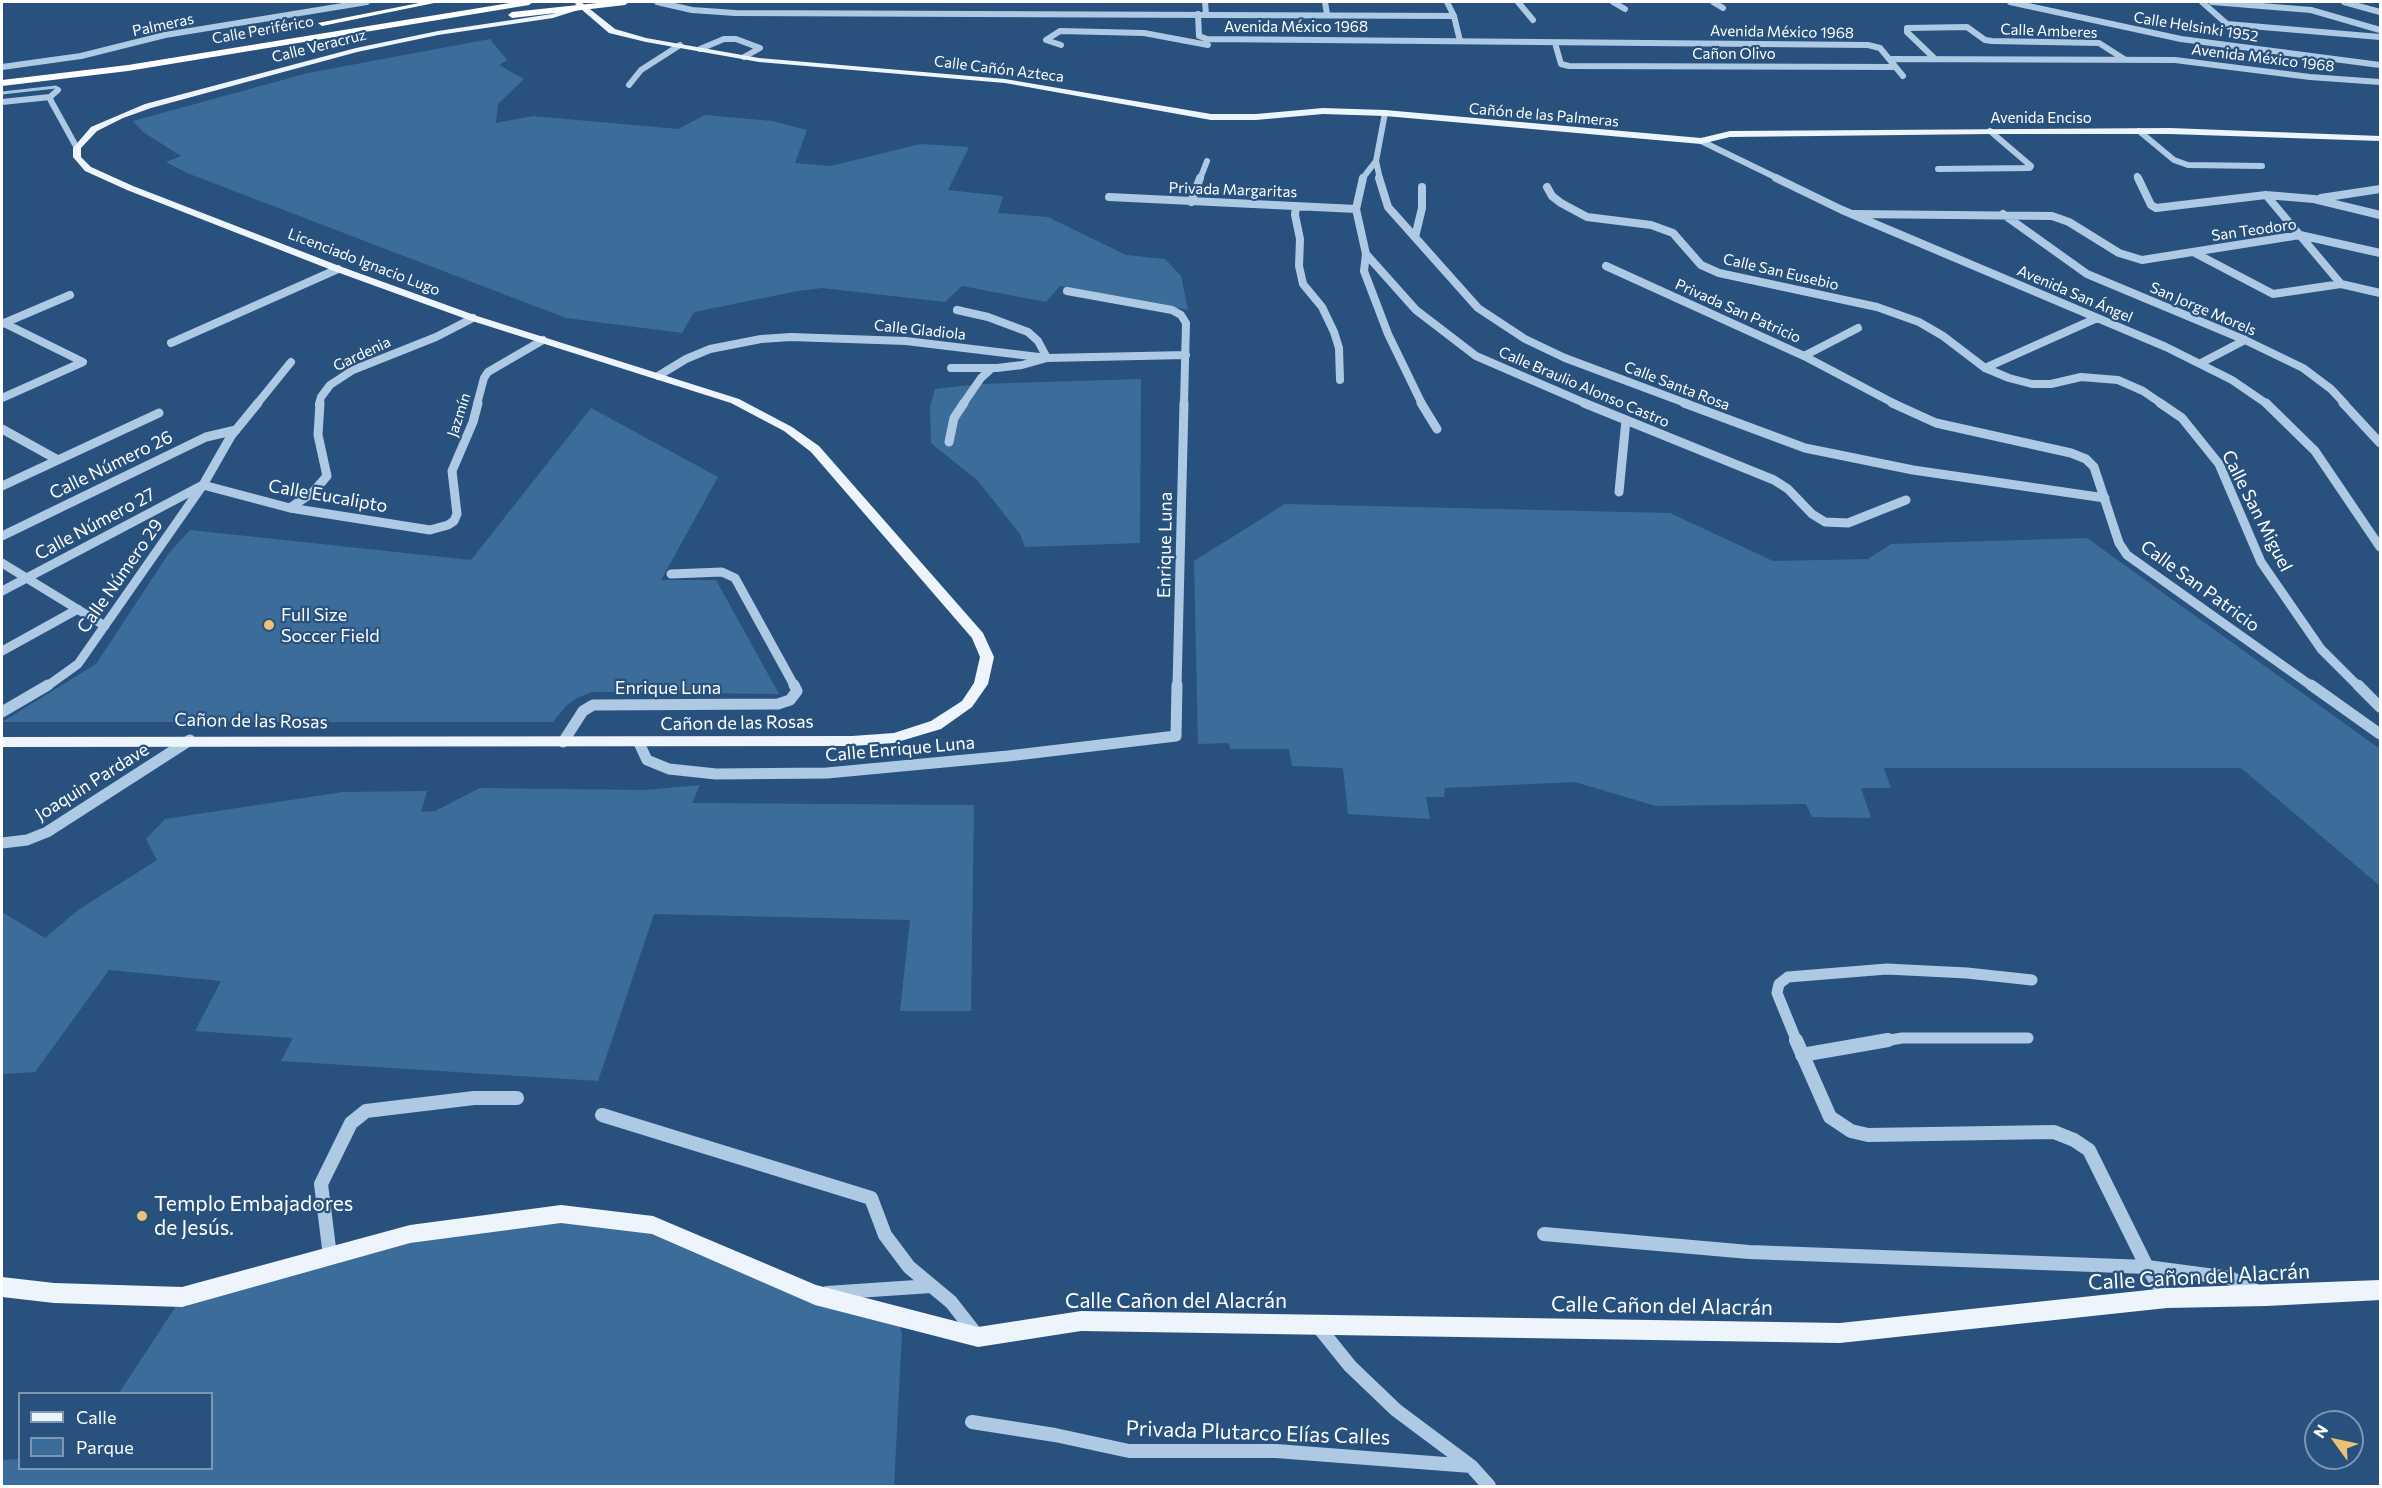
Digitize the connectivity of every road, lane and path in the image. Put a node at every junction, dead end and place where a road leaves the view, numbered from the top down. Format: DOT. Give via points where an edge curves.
graph roads {
  1 [pos="367,2"];
  2 [pos="435,2"];
  3 [pos="477,2"];
  4 [pos="529,2"];
  5 [pos="626,2"];
  6 [pos="657,2"];
  7 [pos="1205,2"];
  8 [pos="1324,2"];
  9 [pos="1447,2"];
  10 [pos="1518,2"];
  11 [pos="1613,2"];
  12 [pos="1713,2"];
  13 [pos="2010,2"];
  14 [pos="2202,2"];
  15 [pos="2212,2"];
  16 [pos="2344,2"];
  17 [pos="579,4"];
  18 [pos="1723,8"];
  19 [pos="1625,9"];
  20 [pos="2380,12"];
  21 [pos="1152,13"];
  22 [pos="1198,14"];
  23 [pos="1206,14"];
  24 [pos="1327,15"];
  25 [pos="1454,16"];
  26 [pos="1533,20"];
  27 [pos="315,24"];
  28 [pos="2380,30"];
  29 [pos="1144,33"];
  30 [pos="2380,37"];
  31 [pos="1460,40"];
  32 [pos="1555,43"];
  33 [pos="680,45"];
  34 [pos="1061,45"];
  35 [pos="1210,45"];
  36 [pos="700,49"];
  37 [pos="170,50"];
  38 [pos="112,54"];
  39 [pos="189,57"];
  40 [pos="744,57"];
  41 [pos="1934,58"];
  42 [pos="1891,59"];
  43 [pos="2124,59"];
  44 [pos="2380,65"];
  45 [pos="2,66"];
  46 [pos="1894,67"];
  47 [pos="128,68"];
  48 [pos="2,73"];
  49 [pos="1903,76"];
  50 [pos="21,81"];
  51 [pos="2380,82"];
  52 [pos="2,83"];
  53 [pos="629,85"];
  54 [pos="54,93"];
  55 [pos="2,102"];
  56 [pos="1385,113"];
  57 [pos="1990,131"];
  58 [pos="2139,131"];
  59 [pos="2380,139"];
  60 [pos="1701,141"];
  61 [pos="77,148"];
  62 [pos="1376,161"];
  63 [pos="1208,162"];
  64 [pos="2262,166"];
  65 [pos="1938,169"];
  66 [pos="2137,176"];
  67 [pos="1422,187"];
  68 [pos="1547,187"];
  69 [pos="2380,189"];
  70 [pos="2266,195"];
  71 [pos="1109,197"];
  72 [pos="2314,199"];
  73 [pos="1191,202"];
  74 [pos="1296,206"];
  75 [pos="1356,209"];
  76 [pos="1849,214"];
  77 [pos="2002,214"];
  78 [pos="2380,215"];
  79 [pos="2300,235"];
  80 [pos="1415,237"];
  81 [pos="2195,253"];
  82 [pos="2380,253"];
  83 [pos="1366,254"];
  84 [pos="1606,266"];
  85 [pos="338,268"];
  86 [pos="2341,284"];
  87 [pos="1067,291"];
  88 [pos="2380,293"];
  89 [pos="70,295"];
  90 [pos="957,310"];
  91 [pos="472,318"];
  92 [pos="2097,318"];
  93 [pos="2,323"];
  94 [pos="1858,328"];
  95 [pos="543,340"];
  96 [pos="2245,340"];
  97 [pos="171,343"];
  98 [pos="1186,355"];
  99 [pos="1804,356"];
  100 [pos="1047,358"];
  101 [pos="291,362"];
  102 [pos="2201,363"];
  103 [pos="951,368"];
  104 [pos="992,368"];
  105 [pos="1985,368"];
  106 [pos="658,376"];
  107 [pos="1340,380"];
  108 [pos="2,398"];
  109 [pos="159,413"];
  110 [pos="1626,420"];
  111 [pos="2,429"];
  112 [pos="1437,429"];
  113 [pos="236,430"];
  114 [pos="949,442"];
  115 [pos="2380,443"];
  116 [pos="58,460"];
  117 [pos="2,486"];
  118 [pos="203,486"];
  119 [pos="1619,492"];
  120 [pos="2105,498"];
  121 [pos="1906,500"];
  122 [pos="290,508"];
  123 [pos="448,525"];
  124 [pos="2,536"];
  125 [pos="2378,537"];
  126 [pos="2380,547"];
  127 [pos="2,563"];
  128 [pos="671,574"];
  129 [pos="26,578"];
  130 [pos="2,591"];
  131 [pos="78,609"];
  132 [pos="105,626"];
  133 [pos="2,651"];
  134 [pos="2380,707"];
  135 [pos="2,712"];
  136 [pos="2380,734"];
  137 [pos="1176,736"];
  138 [pos="190,740"];
  139 [pos="2,742"];
  140 [pos="563,742"];
  141 [pos="639,743"];
  142 [pos="4,843"];
  143 [pos="2032,980"];
  144 [pos="2028,1038"];
  145 [pos="1802,1055"];
  146 [pos="517,1098"];
  147 [pos="602,1115"];
  148 [pos="1544,1234"];
  149 [pos="330,1256"];
  150 [pos="2147,1267"];
  151 [pos="931,1286"];
  152 [pos="2,1287"];
  153 [pos="2380,1290"];
  154 [pos="815,1294"];
  155 [pos="2267,1296"];
  156 [pos="2167,1298"];
  157 [pos="1317,1325"];
  158 [pos="978,1337"];
  159 [pos="972,1422"];
  160 [pos="1471,1466"];
  161 [pos="1489,1486"];
  1 -- 38 [label="street, Palmeras" via="165,35"];
  2 -- 27 [label="highway"];
  3 -- 37 [label="highway, Calle Periférico"];
  4 -- 39 [label="highway, Calle Periférico"];
  5 -- 17 [label="highway"];
  6 -- 21 [label="street" via="692,10 735,13"];
  7 -- 23 [label="street"];
  8 -- 24 [label="street"];
  9 -- 25 [label="street"];
  10 -- 26 [label="street"];
  11 -- 19 [label="street"];
  12 -- 18 [label="street"];
  13 -- 44 [label="street, Calle Helsinki 1952" via="2181,39"];
  14 -- 30 [label="street" via="2222,21 2237,26"];
  15 -- 28 [label="street" via="2311,10"];
  16 -- 20 [label="street"];
  17 -- 33 [label="main road, Calle Cañón Azteca" via="612,31"];
  17 -- 39 [label="highway"];
  17 -- 61 [label="main road, Calle Veracruz" via="561,14 356,50 148,106 101,125"];
  21 -- 22 [label="street"];
  21 -- 29 [label="street"];
  22 -- 23 [label="street"];
  22 -- 31 [label="street, Avenida México 1968" via="1199,36 1207,39"];
  23 -- 24 [label="street"];
  24 -- 25 [label="street"];
  25 -- 31 [label="street"];
  29 -- 34 [label="street" via="1057,31 1046,40"];
  29 -- 35 [label="street"];
  31 -- 32 [label="street, Avenida México 1968"];
  32 -- 42 [label="street, Avenida México 1968" via="1868,45 1880,48"];
  32 -- 46 [label="street, Cañon Olivo" via="1564,65"];
  33 -- 36 [label="main road, Calle Cañón Azteca"];
  33 -- 53 [label="street" via="641,70"];
  36 -- 40 [label="main road, Calle Cañón Azteca"];
  36 -- 40 [label="street" via="724,39 760,48"];
  38 -- 45 [label="street, Palmeras"];
  38 -- 48 [label="highway"];
  39 -- 47 [label="highway, Calle Periférico"];
  40 -- 56 [label="main road, Calle Cañón Azteca" via="1005,81 1211,117 1323,111"];
  41 -- 42 [label="street, Avenida México 1968"];
  41 -- 43 [label="street, Avenida México 1968"];
  41 -- 43 [label="street, Calle Amberes" via="1906,28 1967,27 1992,42 2099,43"];
  42 -- 46 [label="street"];
  43 -- 51 [label="street, Avenida México 1968" via="2175,60"];
  46 -- 49 [label="street"];
  47 -- 50 [label="highway, Calle Periférico"];
  47 -- 54 [label="highway"];
  50 -- 52 [label="highway, Calle Periférico"];
  50 -- 54 [label="highway" via="61,86"];
  54 -- 55 [label="street"];
  54 -- 61 [label="street"];
  56 -- 60 [label="main road, Cañón de las Palmeras"];
  56 -- 62 [label="street, Calle Santa Rosa"];
  57 -- 58 [label="main road, Avenida Enciso"];
  57 -- 60 [label="main road, Avenida Enciso" via="1730,134"];
  57 -- 65 [label="street" via="2030,168"];
  58 -- 59 [label="main road, Avenida Enciso"];
  58 -- 64 [label="street" via="2174,160 2188,165"];
  60 -- 76 [label="street, Avenida San Ángel"];
  61 -- 85 [label="main road, Licenciado Ignacio Lugo" via="81,164 97,174"];
  62 -- 75 [label="street, Calle Braulio Alonso Castro" via="1362,179"];
  62 -- 80 [label="street, Calle Santa Rosa" via="1388,207"];
  63 -- 73 [label="street"];
  66 -- 70 [label="street" via="2156,208"];
  67 -- 80 [label="street"];
  68 -- 105 [label="street, Calle San Eusebio" via="1561,203 1587,217 1651,225 1673,233 1701,265 1719,273 1877,307 1919,322"];
  69 -- 72 [label="street"];
  70 -- 72 [label="street"];
  70 -- 79 [label="street"];
  71 -- 73 [label="street, Privada Margaritas"];
  72 -- 78 [label="street"];
  73 -- 74 [label="street, Privada Margaritas"];
  74 -- 75 [label="street, Privada Margaritas"];
  74 -- 107 [label="street" via="1303,284 1322,307 1334,332"];
  75 -- 83 [label="street, Calle Braulio Alonso Castro"];
  76 -- 77 [label="street"];
  76 -- 92 [label="street, Avenida San Ángel"];
  77 -- 81 [label="street, San Teodoro" via="2044,215 2070,222 2131,258"];
  77 -- 96 [label="street, San Jorge Morels" via="2087,274"];
  79 -- 81 [label="street, San Teodoro"];
  79 -- 82 [label="street, San Teodoro"];
  79 -- 86 [label="street"];
  80 -- 120 [label="street, Calle Santa Rosa" via="1479,308 1525,339 1707,412 1828,454"];
  81 -- 86 [label="street" via="2273,294"];
  83 -- 110 [label="street, Calle Braulio Alonso Castro" via="1416,310 1476,356"];
  83 -- 112 [label="street" via="1365,272 1388,334"];
  84 -- 99 [label="street, Privada San Patricio"];
  85 -- 91 [label="main road, Licenciado Ignacio Lugo"];
  85 -- 97 [label="street"];
  86 -- 88 [label="street"];
  87 -- 98 [label="street, Enrique Luna" via="1172,310 1186,323"];
  89 -- 93 [label="street"];
  90 -- 100 [label="street" via="1028,332"];
  91 -- 95 [label="main road, Licenciado Ignacio Lugo"];
  91 -- 122 [label="street, Gardenia" via="353,370 330,385 318,409 318,435 327,476"];
  92 -- 102 [label="street, Avenida San Ángel"];
  92 -- 105 [label="street"];
  93 -- 108 [label="street" via="82,362"];
  94 -- 99 [label="street, Privada San Patricio"];
  95 -- 106 [label="main road, Licenciado Ignacio Lugo"];
  95 -- 123 [label="street, Jazmín" via="484,378 474,422 452,471 457,514"];
  96 -- 102 [label="street"];
  96 -- 115 [label="street, San Jorge Morels" via="2303,368 2324,383"];
  98 -- 100 [label="street, Calle Gladiola"];
  98 -- 137 [label="street, Enrique Luna"];
  99 -- 120 [label="street, Calle San Patricio" via="1936,423 2086,459 2094,467"];
  100 -- 104 [label="street"];
  100 -- 106 [label="street, Calle Gladiola" via="906,341 791,337 710,349"];
  101 -- 113 [label="street, Calle Número 29"];
  102 -- 125 [label="street, Avenida San Ángel" via="2257,395 2282,417 2315,451"];
  103 -- 104 [label="street"];
  104 -- 114 [label="street" via="954,418"];
  105 -- 134 [label="street, Calle San Miguel" via="2032,384 2081,377 2118,380 2143,391 2182,418 2219,464 2262,562 2290,607 2321,649"];
  106 -- 141 [label="main road, Cañon de las Rosas" via="735,401 788,429 815,449 978,636 987,657 981,684 966,704 936,725 894,738"];
  109 -- 116 [label="street"];
  110 -- 119 [label="street"];
  110 -- 121 [label="street, Calle Braulio Alonso Castro" via="1774,480 1825,522 1848,523"];
  111 -- 116 [label="street"];
  113 -- 118 [label="street, Calle Número 29"];
  113 -- 124 [label="street, Calle Número 26" via="206,437"];
  116 -- 117 [label="street"];
  118 -- 122 [label="street, Calle Eucalipto"];
  118 -- 129 [label="street, Calle Número 27"];
  118 -- 132 [label="street, Calle Número 29"];
  120 -- 136 [label="street, Calle San Patricio" via="2119,543 2127,555"];
  122 -- 123 [label="street, Calle Eucalipto" via="430,530"];
  125 -- 126 [label="street, Avenida San Ángel"];
  127 -- 129 [label="street"];
  128 -- 140 [label="street, Enrique Luna" via="722,572 735,578 797,691 790,700 778,704 592,705 583,711"];
  129 -- 130 [label="street, Calle Número 27"];
  129 -- 131 [label="street"];
  131 -- 132 [label="street"];
  131 -- 133 [label="street"];
  132 -- 135 [label="street, Calle Número 29" via="72,670"];
  137 -- 141 [label="street, Calle Enrique Luna" via="816,773 716,774 669,769 647,760"];
  138 -- 139 [label="main road, Cañon de las Rosas"];
  138 -- 140 [label="main road, Cañon de las Rosas"];
  138 -- 142 [label="street, Joaquin Pardave" via="47,832"];
  140 -- 141 [label="main road, Cañon de las Rosas"];
  143 -- 145 [label="street" via="1887,969 1788,977 1779,984 1778,993"];
  144 -- 145 [label="street" via="1902,1038"];
  145 -- 150 [label="street" via="1830,1117 1851,1131 1868,1135 2055,1132 2074,1140 2089,1150"];
  146 -- 149 [label="street" via="474,1098 366,1111 351,1123 321,1184"];
  147 -- 151 [label="street" via="871,1198 885,1235 909,1267"];
  148 -- 150 [label="street" via="1749,1252"];
  149 -- 152 [label="main road, Calle Cañon del Alacrán" via="182,1297 54,1293"];
  149 -- 154 [label="main road, Calle Cañon del Alacrán" via="410,1234 561,1214 653,1225"];
  150 -- 155 [label="street" via="2229,1278"];
  150 -- 156 [label="street"];
  151 -- 154 [label="street"];
  151 -- 158 [label="street" via="951,1302"];
  153 -- 155 [label="main road, Calle Cañon del Alacrán"];
  154 -- 158 [label="main road, Calle Cañon del Alacrán"];
  155 -- 156 [label="main road, Calle Cañon del Alacrán"];
  156 -- 157 [label="main road, Calle Cañon del Alacrán" via="1840,1333"];
  157 -- 158 [label="main road, Calle Cañon del Alacrán" via="1081,1321"];
  157 -- 160 [label="street" via="1350,1366 1396,1410"];
  159 -- 160 [label="street, Privada Plutarco Elías Calles" via="1129,1451 1275,1450"];
  160 -- 161 [label="street"];
}
